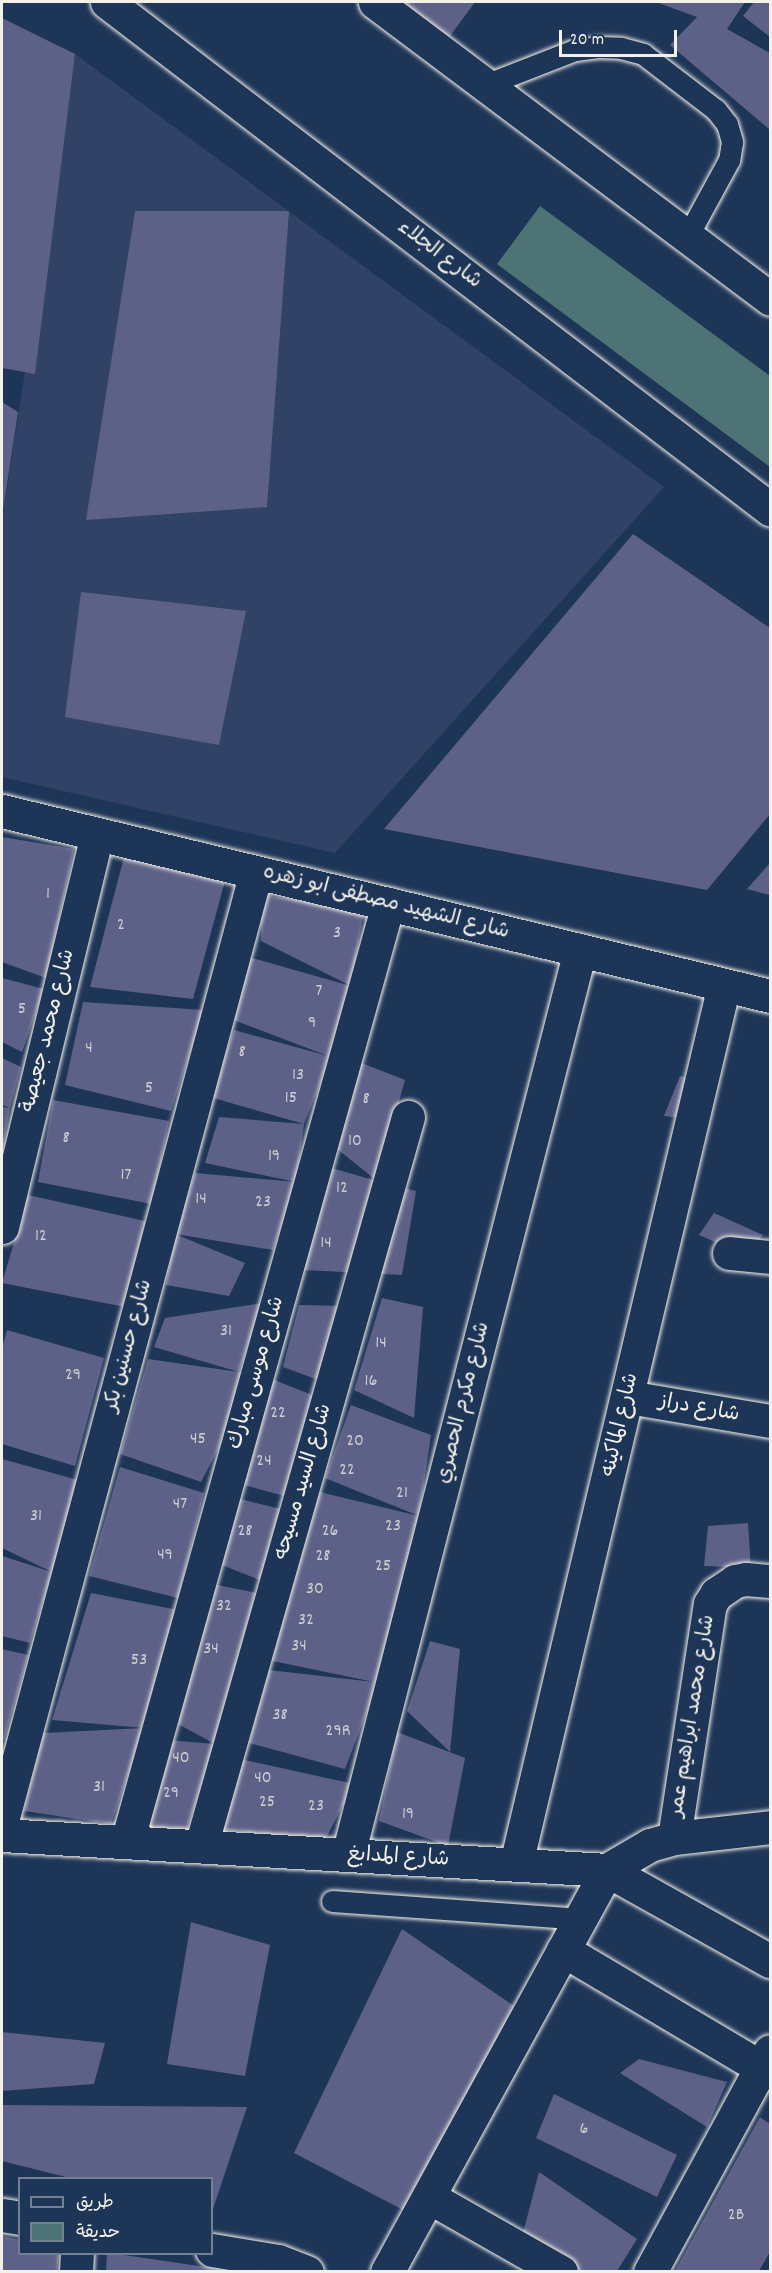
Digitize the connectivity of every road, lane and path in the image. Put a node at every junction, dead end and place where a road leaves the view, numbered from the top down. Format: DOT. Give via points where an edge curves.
graph roads {
  1 [pos="107,2"];
  2 [pos="375,2"];
  3 [pos="485,85"];
  4 [pos="687,237"];
  5 [pos="771,299"];
  6 [pos="771,509"];
  7 [pos="2,811"];
  8 [pos="97,834"];
  9 [pos="256,872"];
  10 [pos="388,904"];
  11 [pos="580,950"];
  12 [pos="724,986"];
  13 [pos="771,996"];
  14 [pos="408,1117"];
  15 [pos="2,1227"];
  16 [pos="729,1253"];
  17 [pos="771,1257"];
  18 [pos="628,1397"];
  19 [pos="771,1421"];
  20 [pos="758,1580"];
  21 [pos="2,1821"];
  22 [pos="771,1827"];
  23 [pos="2,1835"];
  24 [pos="674,1838"];
  25 [pos="127,1842"];
  26 [pos="201,1846"];
  27 [pos="348,1855"];
  28 [pos="516,1864"];
  29 [pos="607,1870"];
  30 [pos="332,1901"];
  31 [pos="580,1919"];
  32 [pos="563,1950"];
  33 [pos="771,1961"];
  34 [pos="768,2064"];
  35 [pos="429,2197"];
  36 [pos="2,2215"];
  37 [pos="18,2218"];
  38 [pos="213,2250"];
  39 [pos="77,2255"];
  40 [pos="287,2268"];
  41 [pos="76,2271"];
  42 [pos="387,2271"];
  43 [pos="561,2271"];
  44 [pos="650,2271"];
  1 -- 6 [label="street, شارع الجلاء"];
  2 -- 3 [label="street"];
  3 -- 4 [label="street"];
  3 -- 4 [label="lane" via="575,50 609,48 643,54 716,110 727,124 732,142 729,160"];
  4 -- 5 [label="street"];
  7 -- 8 [label="street, شارع الشهيد مصطفى ابو زهره"];
  8 -- 9 [label="street, شارع الشهيد مصطفى ابو زهره"];
  8 -- 15 [label="street, شارع محمد جعيصة"];
  9 -- 10 [label="street, شارع الشهيد مصطفى ابو زهره"];
  9 -- 21 [label="street, شارع حسنين بكر"];
  10 -- 11 [label="street, شارع الشهيد مصطفى ابو زهره"];
  10 -- 25 [label="street, شارع موسى مبارك"];
  11 -- 12 [label="street, شارع الشهيد مصطفى ابو زهره"];
  11 -- 27 [label="street, شارع مكرم الحصري"];
  12 -- 13 [label="street, شارع الشهيد مصطفى ابو زهره"];
  12 -- 18 [label="street, شارع الماكينه"];
  14 -- 26 [label="street, شارع السيد مسيحه"];
  16 -- 17 [label="street"];
  18 -- 19 [label="street, شارع دراز"];
  18 -- 28 [label="street, شارع الماكينه"];
  20 -- 24 [label="street, شارع محمد ابراهيم عمر" via="725,1586 710,1604"];
  22 -- 24 [label="street"];
  23 -- 25 [label="street, شارع المدابغ"];
  24 -- 29 [label="street" via="635,1852"];
  25 -- 26 [label="street, شارع المدابغ"];
  26 -- 27 [label="street, شارع المدابغ"];
  27 -- 28 [label="street, شارع المدابغ"];
  28 -- 29 [label="street, شارع المدابغ"];
  29 -- 31 [label="street"];
  29 -- 33 [label="street, شارع المدابغ"];
  30 -- 31 [label="lane"];
  31 -- 32 [label="street"];
  32 -- 34 [label="street"];
  32 -- 35 [label="street"];
  34 -- 44 [label="street"];
  35 -- 42 [label="street"];
  35 -- 43 [label="street"];
  36 -- 37 [label="street"];
  38 -- 40 [label="street"];
  39 -- 41 [label="street"];
}
